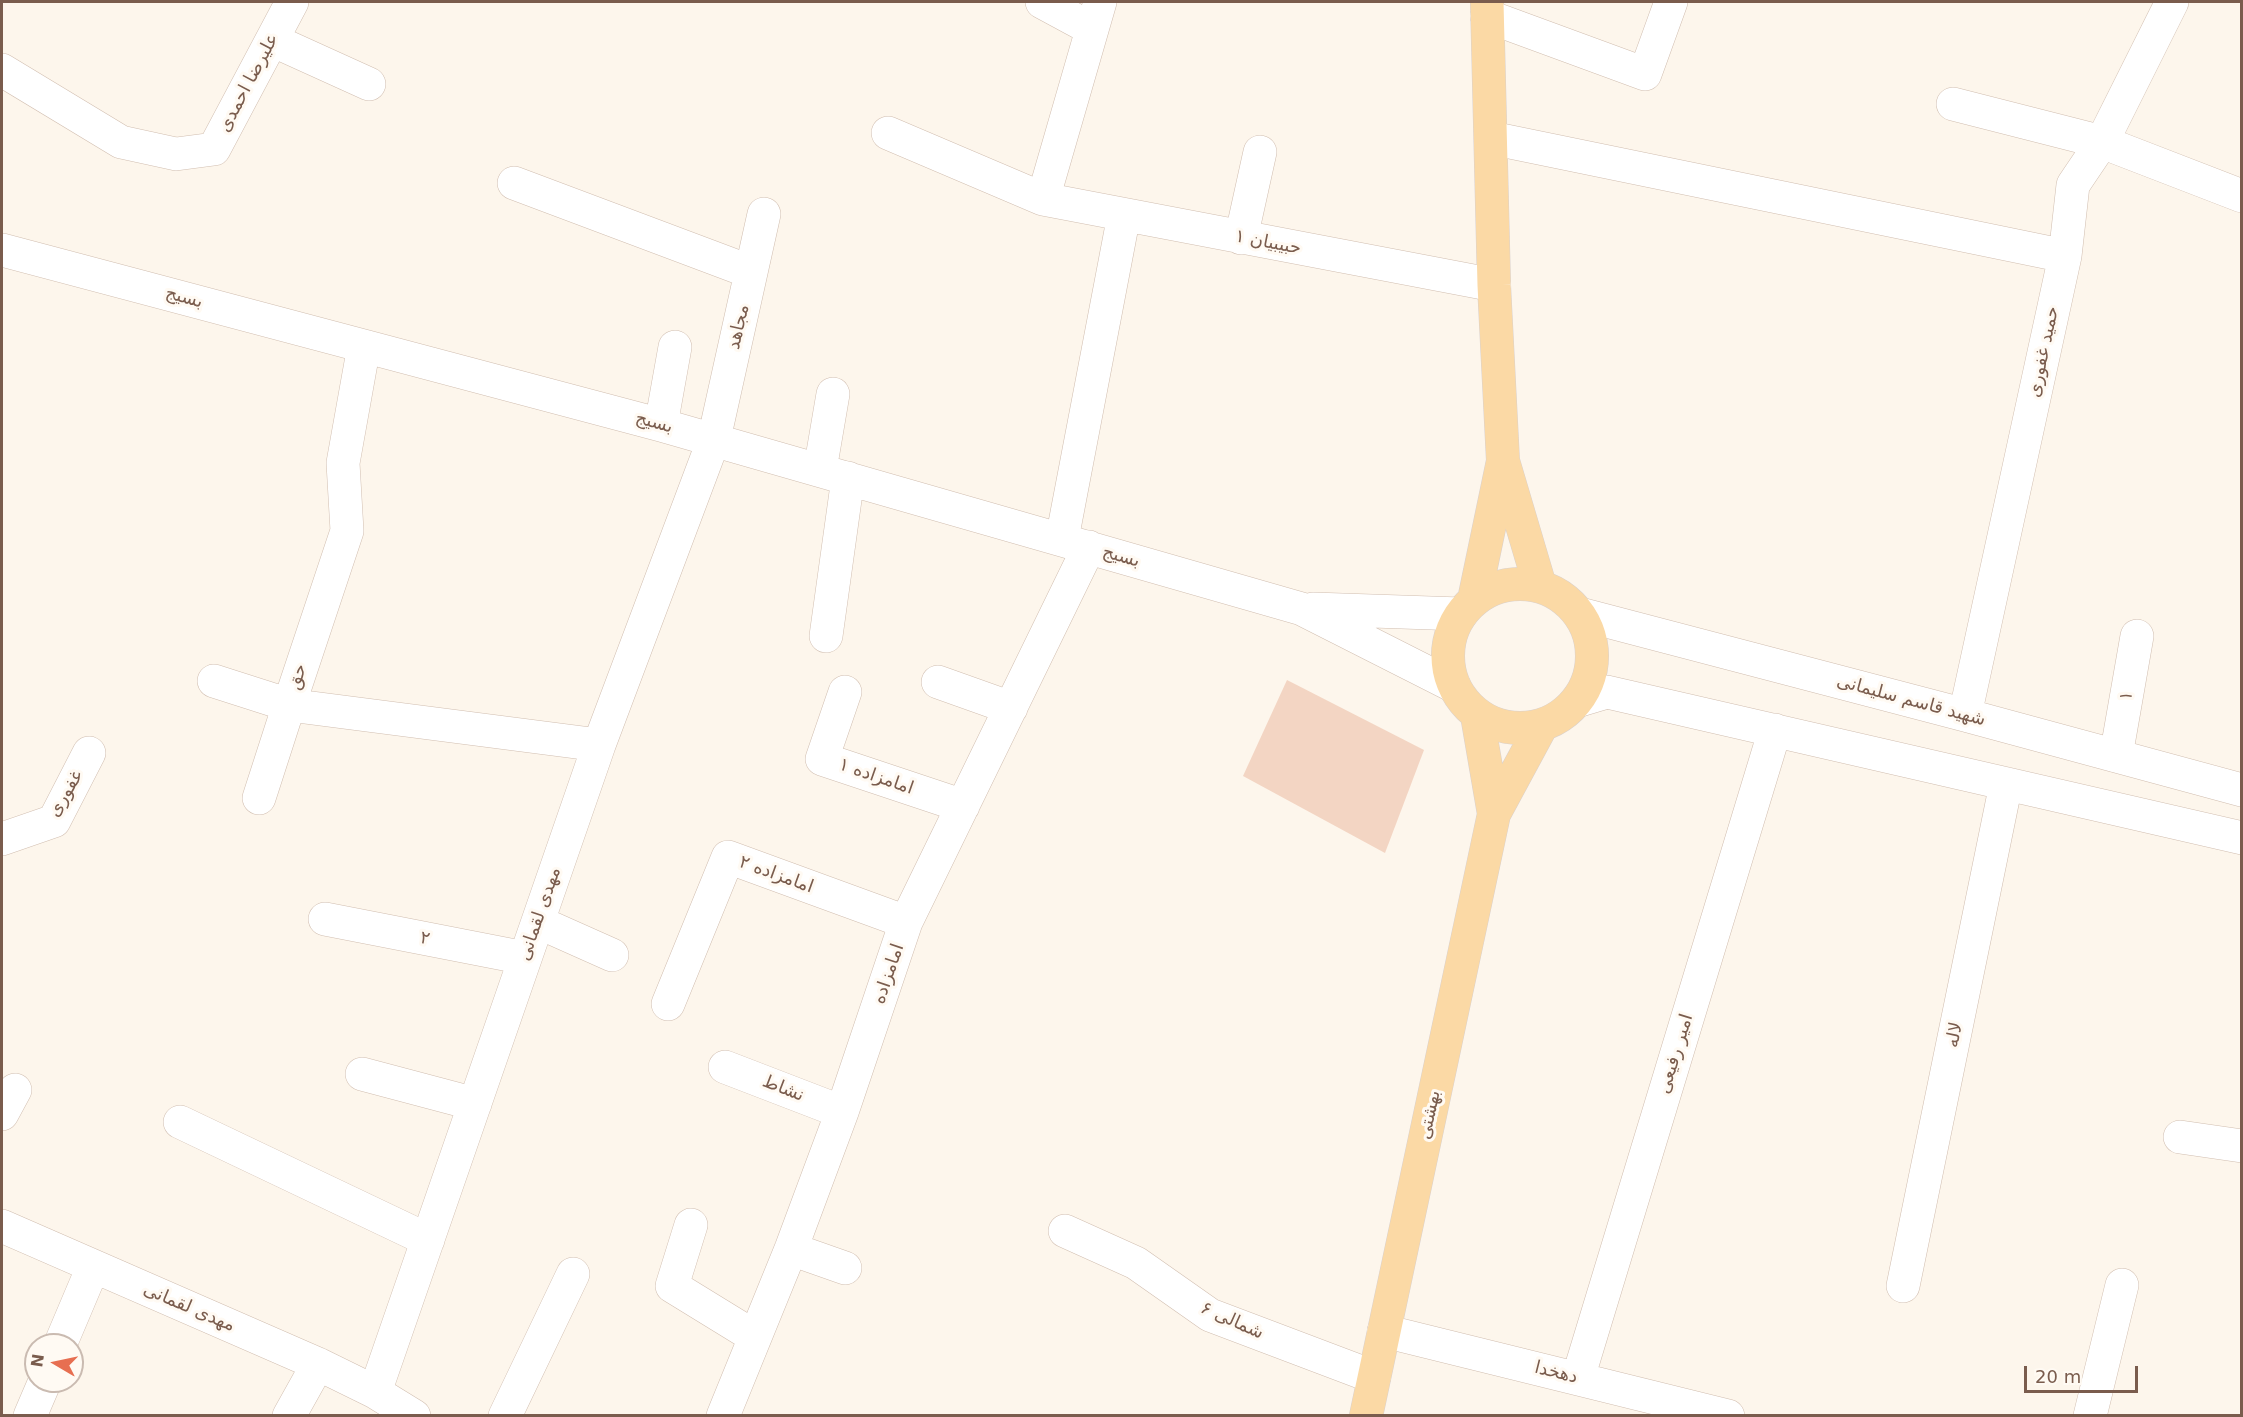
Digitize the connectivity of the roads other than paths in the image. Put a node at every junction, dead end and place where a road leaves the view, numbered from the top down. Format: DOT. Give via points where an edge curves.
graph roads {
  1 [pos="292,2"];
  2 [pos="1042,2"];
  3 [pos="1671,2"];
  4 [pos="2172,2"];
  5 [pos="1487,9"];
  6 [pos="1096,15"];
  7 [pos="272,40"];
  8 [pos="2,70"];
  9 [pos="369,84"];
  10 [pos="1953,104"];
  11 [pos="888,133"];
  12 [pos="1491,138"];
  13 [pos="2102,142"];
  14 [pos="1260,152"];
  15 [pos="514,183"];
  16 [pos="2241,196"];
  17 [pos="1043,199"];
  18 [pos="764,214"];
  19 [pos="1124,215"];
  20 [pos="1241,238"];
  21 [pos="2,250"];
  22 [pos="2065,256"];
  23 [pos="751,272"];
  24 [pos="1494,285"];
  25 [pos="364,346"];
  26 [pos="675,347"];
  27 [pos="834,394"];
  28 [pos="661,425"];
  29 [pos="714,439"];
  30 [pos="1503,461"];
  31 [pos="834,474"];
  32 [pos="1075,543"];
  33 [pos="1540,586"];
  34 [pos="1467,607"];
  35 [pos="1302,609"];
  36 [pos="1580,614"];
  37 [pos="826,636"];
  38 [pos="2137,636"];
  39 [pos="214,681"];
  40 [pos="938,682"];
  41 [pos="1454,686"];
  42 [pos="845,692"];
  43 [pos="1577,701"];
  44 [pos="289,705"];
  45 [pos="1011,708"];
  46 [pos="1477,715"];
  47 [pos="1965,715"];
  48 [pos="1542,725"];
  49 [pos="1774,730"];
  50 [pos="599,745"];
  51 [pos="89,753"];
  52 [pos="2116,756"];
  53 [pos="2006,784"];
  54 [pos="2241,790"];
  55 [pos="259,798"];
  56 [pos="963,806"];
  57 [pos="1494,814"];
  58 [pos="2241,838"];
  59 [pos="2,839"];
  60 [pos="325,919"];
  61 [pos="538,921"];
  62 [pos="906,922"];
  63 [pos="612,955"];
  64 [pos="525,958"];
  65 [pos="668,1004"];
  66 [pos="725,1067"];
  67 [pos="362,1074"];
  68 [pos="475,1104"];
  69 [pos="842,1112"];
  70 [pos="180,1122"];
  71 [pos="2180,1137"];
  72 [pos="2241,1146"];
  73 [pos="691,1225"];
  74 [pos="2,1226"];
  75 [pos="1065,1231"];
  76 [pos="428,1240"];
  77 [pos="791,1249"];
  78 [pos="93,1267"];
  79 [pos="845,1268"];
  80 [pos="573,1274"];
  81 [pos="2122,1285"];
  82 [pos="1903,1286"];
  83 [pos="1384,1331"];
  84 [pos="65,1333"];
  85 [pos="755,1337"];
  86 [pos="318,1364"];
  87 [pos="1374,1377"];
  88 [pos="1578,1378"];
  89 [pos="375,1392"];
  90 [pos="40,1393"];
  91 [pos="1628,1403"];
  92 [pos="30,1416"];
  93 [pos="289,1416"];
  94 [pos="414,1416"];
  95 [pos="505,1416"];
  96 [pos="723,1416"];
  97 [pos="1366,1416"];
  98 [pos="1728,1416"];
  99 [pos="2090,1416"];
  1 -- 7 [label="street, علیرضا احمدی"];
  2 -- 6 [label="street"];
  3 -- 5 [label="street" via="1645,74"];
  4 -- 13 [label="street, حمید غفوری"];
  5 -- 12 [label="main road"];
  6 -- 17 [label="street"];
  7 -- 8 [label="street, علیرضا احمدی" via="214,149 176,154 121,142"];
  7 -- 9 [label="street"];
  10 -- 13 [label="street"];
  11 -- 17 [label="street, حبیبیان ۱"];
  12 -- 22 [label="street"];
  12 -- 24 [label="main road"];
  13 -- 16 [label="street"];
  13 -- 22 [label="street, حمید غفوری" via="2073,185"];
  14 -- 20 [label="street"];
  15 -- 23 [label="street"];
  17 -- 19 [label="street, حبیبیان ۱"];
  18 -- 23 [label="street, مجاهد"];
  19 -- 20 [label="street, حبیبیان ۱"];
  19 -- 32 [label="street, امامزاده"];
  20 -- 24 [label="street, حبیبیان ۱"];
  21 -- 25 [label="street, بسیج"];
  22 -- 47 [label="street, حمید غفوری"];
  23 -- 29 [label="street, مجاهد"];
  24 -- 30 [label="main road"];
  25 -- 28 [label="street, بسیج"];
  25 -- 44 [label="street, حق" via="343,463 347,531"];
  26 -- 28 [label="street"];
  27 -- 31 [label="street"];
  28 -- 29 [label="street, بسیج"];
  29 -- 31 [label="street, بسیج"];
  29 -- 50 [label="street, مهدی لقمانی"];
  30 -- 33 [label="main road"];
  30 -- 34 [label="main road"];
  31 -- 32 [label="street, بسیج"];
  31 -- 37 [label="street"];
  32 -- 35 [label="street, بسیج"];
  32 -- 45 [label="street, امامزاده"];
  33 -- 34 [label="main road" via="1517,583 1494,588"];
  33 -- 36 [label="main road" via="1563,596"];
  34 -- 35 [label="street"];
  34 -- 41 [label="main road" via="1450,636 1448,662"];
  35 -- 41 [label="street"];
  36 -- 43 [label="main road" via="1590,635 1593,658 1588,681"];
  36 -- 47 [label="street, شهید قاسم سلیمانی"];
  38 -- 52 [label="street, ۱"];
  39 -- 44 [label="street"];
  40 -- 45 [label="street"];
  41 -- 46 [label="main road"];
  42 -- 56 [label="street, امامزاده ۱" via="822,759"];
  43 -- 48 [label="main road" via="1562,716"];
  43 -- 49 [label="street" via="1607,692"];
  44 -- 50 [label="street, حق"];
  44 -- 55 [label="street"];
  45 -- 56 [label="street, امامزاده"];
  46 -- 48 [label="main road" via="1497,725 1520,729"];
  46 -- 57 [label="main road"];
  47 -- 52 [label="street, شهید قاسم سلیمانی"];
  48 -- 57 [label="main road"];
  49 -- 53 [label="street"];
  49 -- 88 [label="street, امیر رفیعی"];
  50 -- 61 [label="street, مهدی لقمانی"];
  51 -- 59 [label="street, غفوری" via="54,821"];
  52 -- 54 [label="street, شهید قاسم سلیمانی"];
  53 -- 58 [label="street"];
  53 -- 82 [label="street, لاله"];
  56 -- 62 [label="street, امامزاده"];
  57 -- 83 [label="main road, بهشتی"];
  60 -- 64 [label="street, ۲"];
  61 -- 63 [label="street"];
  61 -- 64 [label="street, مهدی لقمانی"];
  62 -- 65 [label="street, امامزاده ۲" via="728,857"];
  62 -- 69 [label="street, امامزاده"];
  64 -- 68 [label="street, مهدی لقمانی"];
  66 -- 69 [label="street, نشاط"];
  67 -- 68 [label="street"];
  68 -- 76 [label="street, مهدی لقمانی"];
  69 -- 77 [label="street, امامزاده"];
  70 -- 76 [label="street"];
  71 -- 72 [label="street"];
  73 -- 85 [label="street" via="672,1286"];
  74 -- 78 [label="street, مهدی لقمانی"];
  75 -- 87 [label="street, شمالی ۶" via="1136,1263 1210,1315"];
  76 -- 89 [label="street, مهدی لقمانی"];
  77 -- 79 [label="street"];
  77 -- 85 [label="street, امامزاده"];
  78 -- 84 [label="street"];
  78 -- 86 [label="street, مهدی لقمانی"];
  80 -- 95 [label="street"];
  81 -- 99 [label="street"];
  83 -- 87 [label="main road, بهشتی"];
  83 -- 88 [label="street, دهخدا"];
  85 -- 96 [label="street, امامزاده"];
  86 -- 89 [label="street, مهدی لقمانی"];
  86 -- 93 [label="street"];
  87 -- 97 [label="main road, بهشتی"];
  88 -- 91 [label="street, دهخدا"];
  89 -- 94 [label="street, مهدی لقمانی"];
  90 -- 92 [label="street"];
  91 -- 98 [label="street, دهخدا"];
}
